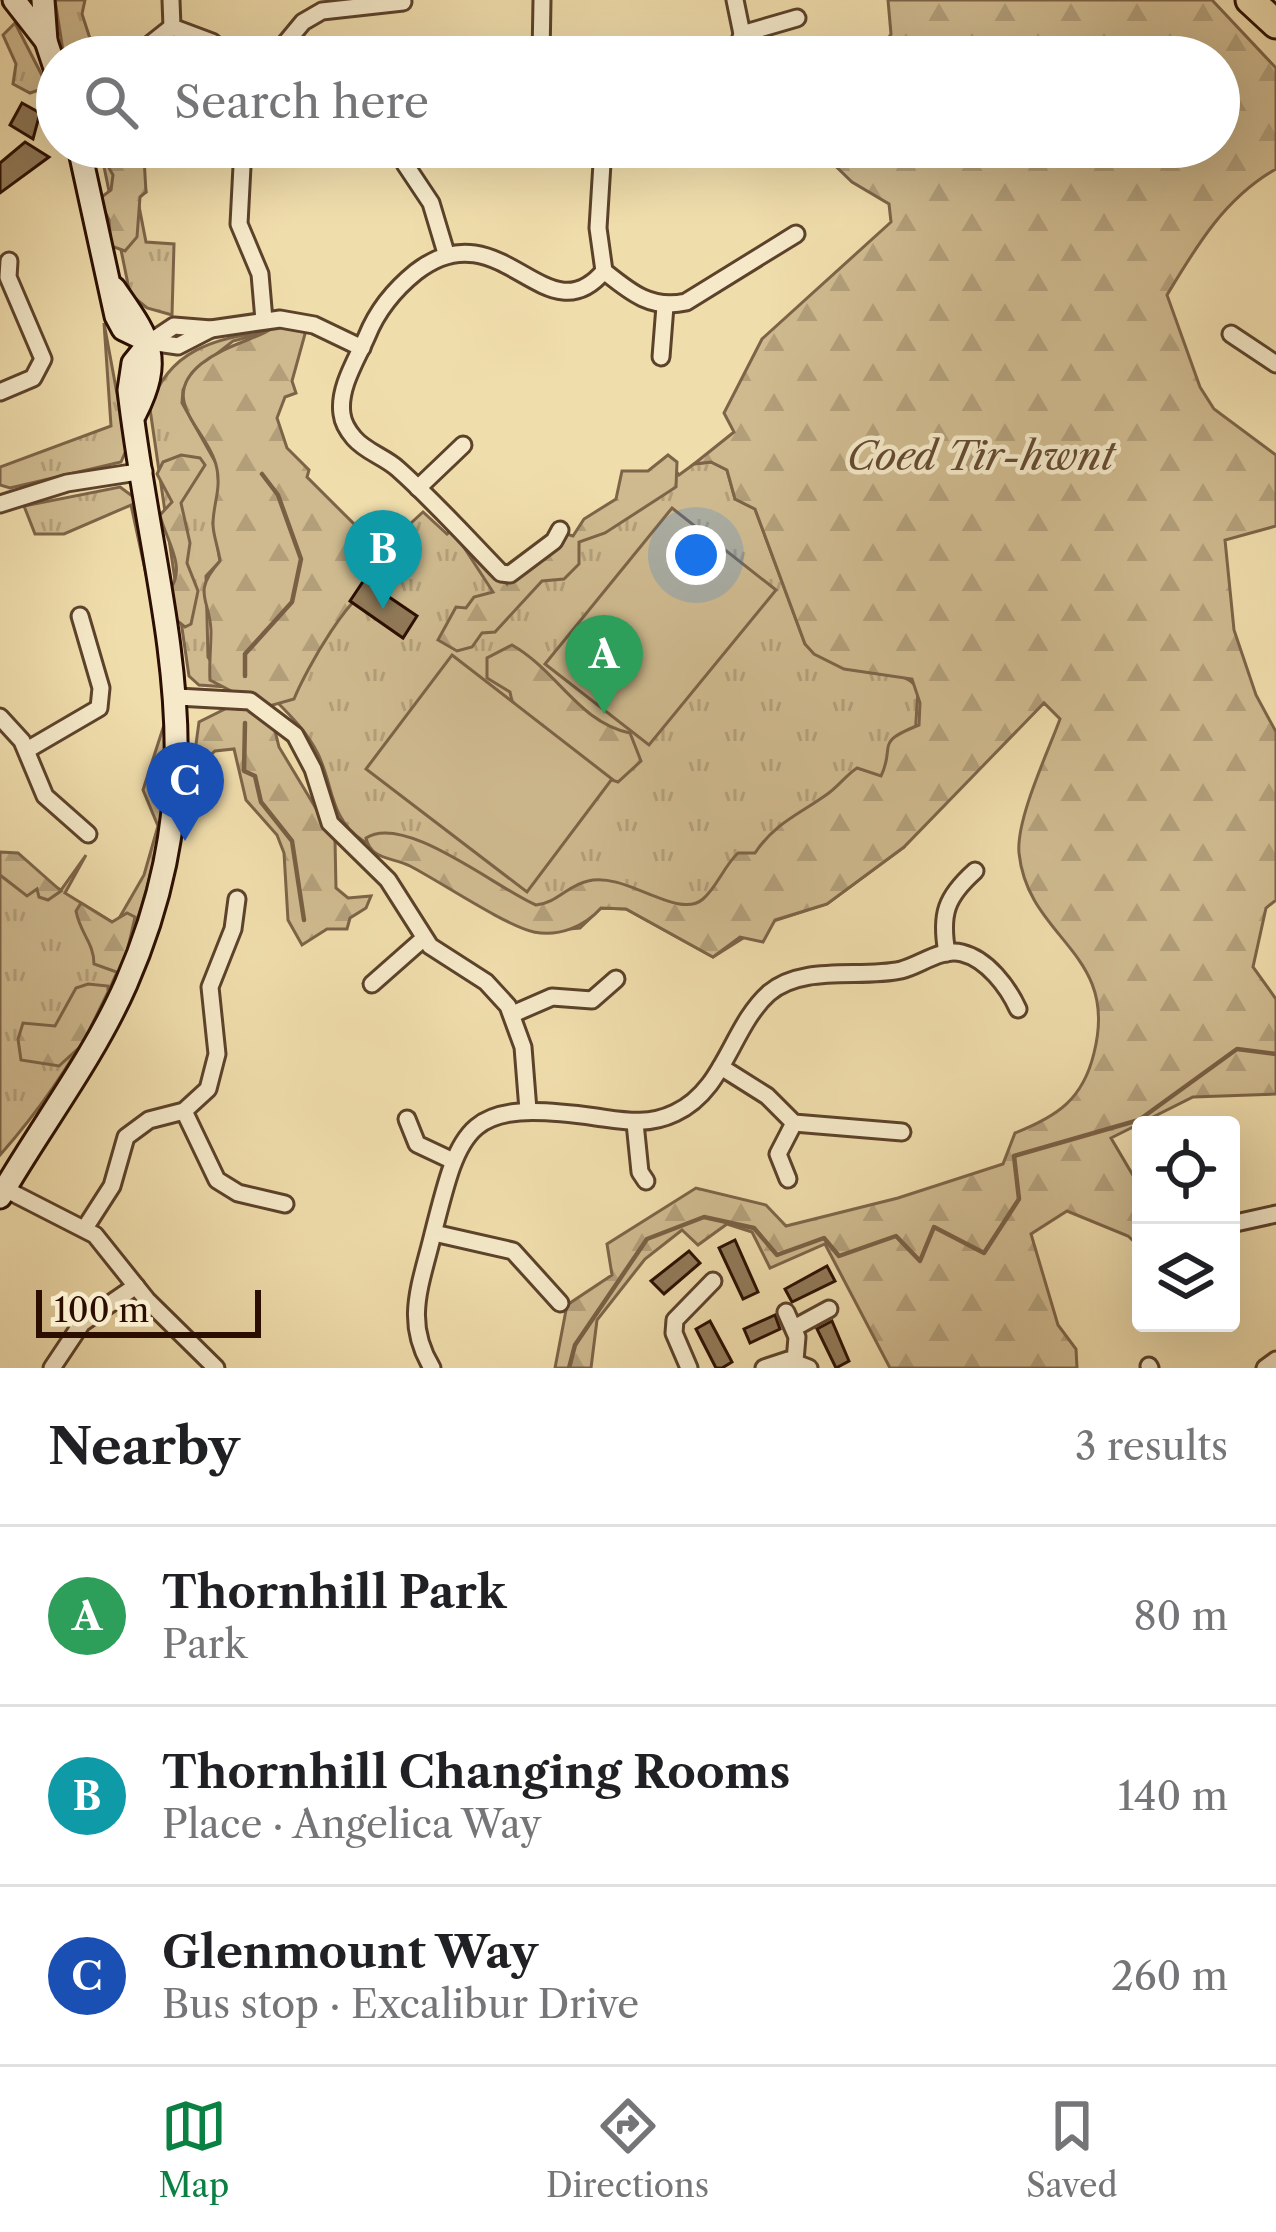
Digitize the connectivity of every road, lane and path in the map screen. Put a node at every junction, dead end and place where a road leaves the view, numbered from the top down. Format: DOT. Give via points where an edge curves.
graph roads {
  1 [pos="14,0"];
  2 [pos="43,0"];
  3 [pos="171,0"];
  4 [pos="542,0"];
  5 [pos="735,0"];
  6 [pos="1250,0"];
  7 [pos="404,2"];
  8 [pos="797,18"];
  9 [pos="1276,24"];
  10 [pos="172,27"];
  11 [pos="742,34"];
  12 [pos="42,36"];
  13 [pos="46,36"];
  14 [pos="161,36"];
  15 [pos="196,36"];
  16 [pos="292,36"];
  17 [pos="542,36"];
  18 [pos="85,168"];
  19 [pos="242,168"];
  20 [pos="408,168"];
  21 [pos="602,168"];
  22 [pos="796,234"];
  23 [pos="446,253"];
  24 [pos="9,261"];
  25 [pos="604,272"];
  26 [pos="665,306"];
  27 [pos="264,320"];
  28 [pos="1231,334"];
  29 [pos="150,342"];
  30 [pos="362,348"];
  31 [pos="661,357"];
  32 [pos="1276,364"];
  33 [pos="0,392"];
  34 [pos="463,445"];
  35 [pos="144,471"];
  36 [pos="418,488"];
  37 [pos="0,504"];
  38 [pos="560,530"];
  39 [pos="80,616"];
  40 [pos="177,697"];
  41 [pos="0,718"];
  42 [pos="26,750"];
  43 [pos="88,834"];
  44 [pos="975,871"];
  45 [pos="237,899"];
  46 [pos="423,940"];
  47 [pos="947,952"];
  48 [pos="616,979"];
  49 [pos="372,984"];
  50 [pos="1018,1009"];
  51 [pos="514,1014"];
  52 [pos="721,1067"];
  53 [pos="528,1110"];
  54 [pos="184,1111"];
  55 [pos="406,1119"];
  56 [pos="635,1123"];
  57 [pos="794,1123"];
  58 [pos="902,1132"];
  59 [pos="451,1160"];
  60 [pos="788,1179"];
  61 [pos="646,1181"];
  62 [pos="2,1193"];
  63 [pos="285,1204"];
  64 [pos="1276,1214"];
  65 [pos="1240,1222"];
  66 [pos="85,1228"];
  67 [pos="434,1233"];
  68 [pos="713,1281"];
  69 [pos="136,1286"];
  70 [pos="560,1303"];
  71 [pos="830,1310"];
  72 [pos="802,1365"];
  73 [pos="52,1368"];
  74 [pos="216,1368"];
  75 [pos="432,1368"];
  76 [pos="689,1368"];
  77 [pos="764,1368"];
  1 -- 12 [label="street"];
  2 -- 13 [label="street"];
  3 -- 10 [label="street"];
  4 -- 17 [label="street"];
  5 -- 11 [label="street"];
  6 -- 9 [label="highway"];
  7 -- 16 [label="street" via="322,11"];
  8 -- 11 [label="street"];
  10 -- 14 [label="street"];
  10 -- 15 [label="street"];
  18 -- 29 [label="street" via="120,326"];
  19 -- 27 [label="street" via="239,224 260,274"];
  20 -- 23 [label="street" via="431,203"];
  21 -- 25 [label="street"];
  22 -- 26 [label="street" via="699,297"];
  23 -- 25 [label="street" via="482,253 562,291"];
  23 -- 30 [label="street" via="394,292"];
  24 -- 33 [label="street" via="8,278 43,359 33,378"];
  25 -- 26 [label="street"];
  26 -- 31 [label="street"];
  27 -- 29 [label="street" via="174,326"];
  27 -- 30 [label="street" via="302,322"];
  28 -- 32 [label="street"];
  29 -- 35 [label="street" via="133,363 128,390"];
  30 -- 36 [label="street" via="342,395 346,426"];
  34 -- 36 [label="street"];
  35 -- 37 [label="street"];
  35 -- 40 [label="street"];
  36 -- 38 [label="street" via="506,575"];
  39 -- 42 [label="street" via="101,688 99,708"];
  40 -- 46 [label="street" via="250,700 284,723 308,757 330,823 388,880"];
  40 -- 62 [label="street" via="174,802 140,949 97,1040"];
  41 -- 42 [label="street"];
  42 -- 43 [label="street" via="45,796"];
  44 -- 47 [label="street" via="944,908"];
  45 -- 54 [label="street" via="210,987 217,1066 208,1089"];
  46 -- 49 [label="street"];
  46 -- 51 [label="street" via="494,988"];
  47 -- 50 [label="street" via="986,966"];
  47 -- 52 [label="street" via="901,970 786,982 760,1002"];
  48 -- 51 [label="street" via="592,1000 552,997"];
  51 -- 53 [label="street"];
  52 -- 56 [label="street" via="682,1110"];
  52 -- 57 [label="street"];
  53 -- 56 [label="street"];
  53 -- 59 [label="street" via="481,1125"];
  54 -- 63 [label="street" via="217,1180"];
  54 -- 66 [label="street" via="149,1120 126,1137 112,1186"];
  55 -- 59 [label="street" via="417,1144"];
  56 -- 61 [label="street"];
  57 -- 58 [label="street"];
  57 -- 60 [label="street" via="778,1154"];
  59 -- 67 [label="street"];
  62 -- 66 [label="street"];
  64 -- 65 [label="street"];
  66 -- 69 [label="street"];
  67 -- 70 [label="street" via="512,1250"];
  67 -- 75 [label="street" via="413,1317"];
  68 -- 76 [label="street" via="675,1321"];
  69 -- 73 [label="street" via="82,1323"];
  69 -- 74 [label="street"];
  71 -- 72 [label="street" via="790,1320"];
  72 -- 77 [label="street"];
}
